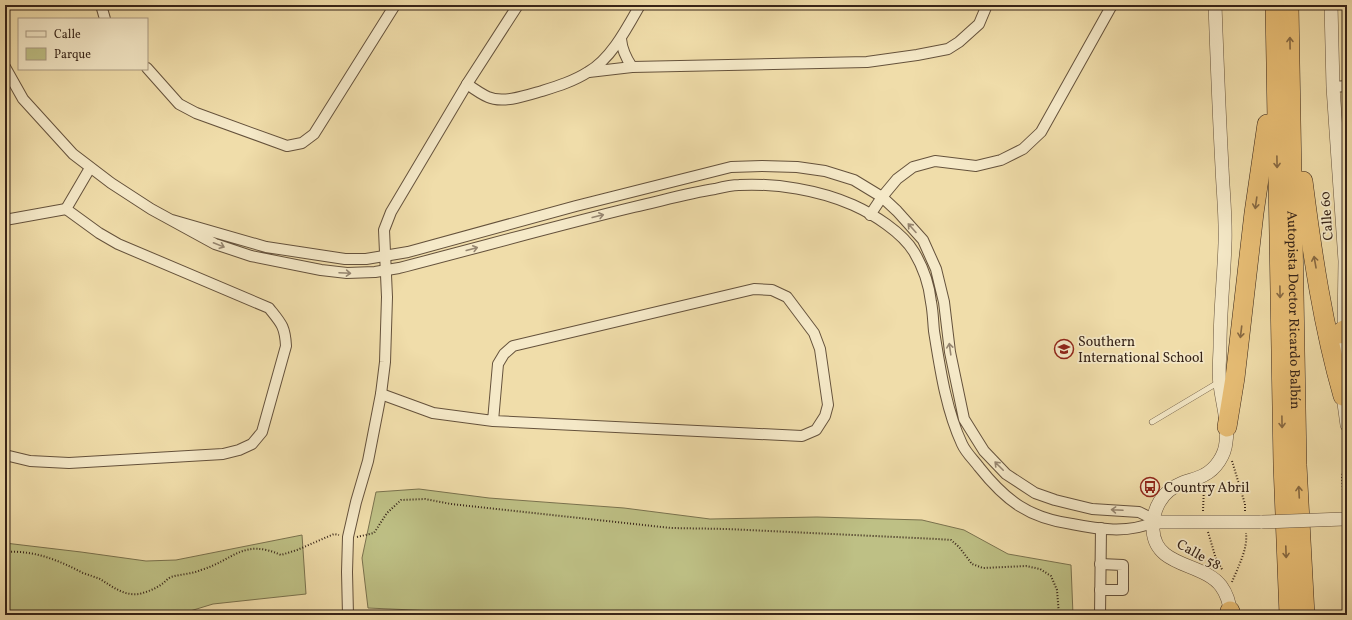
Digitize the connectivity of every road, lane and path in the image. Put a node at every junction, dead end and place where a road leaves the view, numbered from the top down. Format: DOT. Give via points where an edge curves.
graph roads {
  1 [pos="101,5"];
  2 [pos="395,5"];
  3 [pos="518,5"];
  4 [pos="640,5"];
  5 [pos="987,5"];
  6 [pos="1112,5"];
  7 [pos="1215,5"];
  8 [pos="1274,5"];
  9 [pos="1289,5"];
  10 [pos="1332,5"];
  11 [pos="105,18"];
  12 [pos="621,38"];
  13 [pos="5,67"];
  14 [pos="632,67"];
  15 [pos="1275,68"];
  16 [pos="148,69"];
  17 [pos="589,72"];
  18 [pos="1290,82"];
  19 [pos="467,84"];
  20 [pos="1347,86"];
  21 [pos="1333,87"];
  22 [pos="90,168"];
  23 [pos="882,197"];
  24 [pos="66,209"];
  25 [pos="870,215"];
  26 [pos="5,220"];
  27 [pos="172,220"];
  28 [pos="385,256"];
  29 [pos="1346,261"];
  30 [pos="386,270"];
  31 [pos="1336,332"];
  32 [pos="1228,380"];
  33 [pos="381,394"];
  34 [pos="1343,396"];
  35 [pos="493,421"];
  36 [pos="1152,422"];
  37 [pos="1347,425"];
  38 [pos="1227,435"];
  39 [pos="5,455"];
  40 [pos="1347,458"];
  41 [pos="1205,475"];
  42 [pos="1246,504"];
  43 [pos="1092,509"];
  44 [pos="1203,514"];
  45 [pos="1345,516"];
  46 [pos="1153,522"];
  47 [pos="1206,527"];
  48 [pos="1095,528"];
  49 [pos="348,537"];
  50 [pos="1246,537"];
  51 [pos="5,552"];
  52 [pos="1100,564"];
  53 [pos="1223,573"];
  54 [pos="1227,578"];
  55 [pos="1100,590"];
  56 [pos="1231,614"];
  57 [pos="348,615"];
  58 [pos="1059,615"];
  59 [pos="1100,615"];
  60 [pos="1289,615"];
  61 [pos="1305,615"];
  1 -- 11 [label="street"];
  2 -- 16 [label="street" via="314,134 302,143 287,146 196,113 179,104"];
  3 -- 19 [label="street"];
  4 -- 12 [label="street"];
  5 -- 14 [label="street" via="979,24 959,42 948,49 917,55 867,62"];
  6 -- 23 [label="street" via="1041,132 1023,149 1001,160 976,166 935,161 913,167 897,179"];
  7 -- 32 [label="street" via="1225,242 1220,320"];
  8 -- 15 [label="highway, Autopista Doctor Ricardo Balbín"];
  18 -- 9 [label="highway, Autopista Doctor Ricardo Balbín, one-way"];
  10 -- 21 [label="street, Calle 60"];
  12 -- 14 [label="street" via="626,58"];
  12 -- 17 [label="street"];
  13 -- 22 [label="street" via="23,100 73,154"];
  14 -- 17 [label="street"];
  15 -- 32 [label="highway, one-way"];
  15 -- 60 [label="highway, Autopista Doctor Ricardo Balbín, one-way" via="1283,464"];
  17 -- 19 [label="street" via="524,97 507,99 490,98"];
  31 -- 18 [label="highway, one-way" via="1308,225"];
  61 -- 18 [label="highway, Autopista Doctor Ricardo Balbín, one-way" via="1297,465"];
  19 -- 28 [label="street" via="391,212 384,230"];
  20 -- 21 [label="street"];
  21 -- 29 [label="street, Calle 60"];
  22 -- 24 [label="street"];
  22 -- 27 [label="street" via="146,206"];
  23 -- 25 [label="street"];
  23 -- 28 [label="street" via="854,180 825,171 797,167 731,167"];
  43 -- 23 [label="street, one-way" via="1035,493 1006,474 984,451 964,419 936,269 923,240"];
  24 -- 26 [label="street"];
  24 -- 39 [label="street" via="118,244 269,308 281,322 286,346 262,432 252,444 239,450 223,454 69,463 30,461"];
  30 -- 25 [label="street, one-way" via="700,191 738,185 777,186 823,194 855,206"];
  25 -- 48 [label="street" via="888,225 913,250 925,274 950,410 963,446 991,482 1020,507 1056,522"];
  27 -- 28 [label="street" via="266,247 302,254 366,260"];
  27 -- 30 [label="street, one-way" via="215,244 251,256 346,273"];
  28 -- 30 [label="street"];
  29 -- 31 [label="street, Calle 60"];
  30 -- 33 [label="street" via="386,328"];
  31 -- 34 [label="highway" via="1333,360"];
  32 -- 36 [label="lane"];
  32 -- 38 [label="highway"];
  33 -- 35 [label="street" via="433,412"];
  33 -- 49 [label="street" via="368,461"];
  34 -- 37 [label="street"];
  35 -- 35 [label="street" via="802,436 816,430 825,416 828,405 820,349 814,332 787,297 772,290 754,289 512,346 498,364"];
  38 -- 41 [label="street" via="1224,451 1216,466"];
  38 -- 42 [label="path"];
  40 -- 45 [label="path" via="1342,476"];
  41 -- 44 [label="path"];
  41 -- 46 [label="street" via="1168,491 1157,505"];
  46 -- 43 [label="street, one-way" via="1140,512"];
  43 -- 48 [label="street"];
  45 -- 46 [label="street, bridge" via="1262,522"];
  46 -- 48 [label="street" via="1122,529"];
  46 -- 56 [label="street, Calle 58" via="1154,538 1162,552 1217,582 1226,595"];
  47 -- 53 [label="path"];
  48 -- 52 [label="street"];
  49 -- 51 [label="path" via="334,534 281,555 261,548 245,550 202,570 170,577 149,591 138,594 125,594 100,579 58,560 20,551"];
  49 -- 57 [label="street"];
  49 -- 58 [label="path" via="374,534 387,513 401,500 425,499 671,528 937,538 951,540 972,564 983,568 1026,566 1040,569 1051,576 1057,590"];
  50 -- 54 [label="path" via="1240,563 1231,583"];
  52 -- 55 [label="street"];
  52 -- 55 [label="street" via="1123,565 1123,590"];
  55 -- 59 [label="street"];
}
